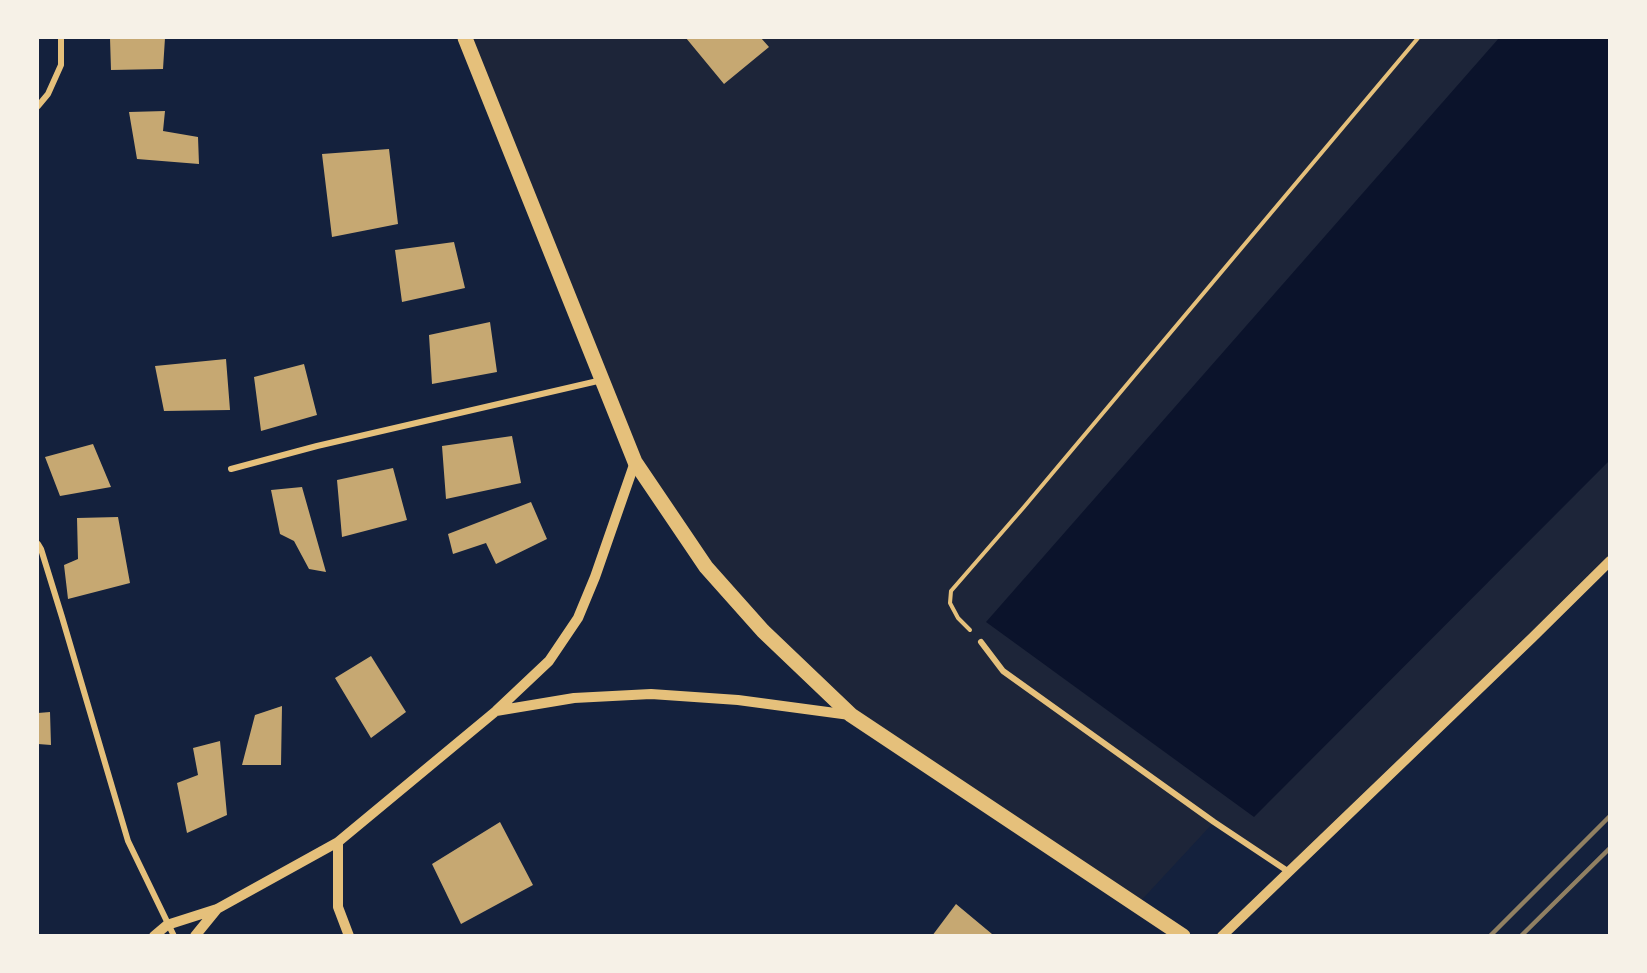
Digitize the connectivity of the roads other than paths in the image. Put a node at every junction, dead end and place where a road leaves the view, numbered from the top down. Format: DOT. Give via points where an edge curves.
graph roads {
  1 [pos="61,38"];
  2 [pos="465,38"];
  3 [pos="38,106"];
  4 [pos="602,380"];
  5 [pos="635,462"];
  6 [pos="231,468"];
  7 [pos="38,544"];
  8 [pos="1610,561"];
  9 [pos="981,642"];
  10 [pos="496,711"];
  11 [pos="851,715"];
  12 [pos="338,842"];
  13 [pos="1289,872"];
  14 [pos="217,909"];
  15 [pos="168,925"];
  16 [pos="154,936"];
  17 [pos="174,936"];
  18 [pos="195,936"];
  19 [pos="350,936"];
  20 [pos="1183,936"];
  21 [pos="1222,936"];
  1 -- 3 [label="street" via="61,65"];
  2 -- 4 [label="main road"];
  4 -- 5 [label="main road"];
  4 -- 6 [label="street"];
  5 -- 10 [label="street" via="578,618 549,661"];
  5 -- 11 [label="main road" via="706,567 764,631"];
  7 -- 15 [label="street" via="128,842"];
  8 -- 13 [label="street"];
  9 -- 13 [label="street" via="1003,671"];
  10 -- 11 [label="street" via="574,698 651,694 738,700"];
  10 -- 12 [label="street"];
  11 -- 20 [label="main road"];
  12 -- 14 [label="street"];
  12 -- 19 [label="street" via="338,907"];
  13 -- 21 [label="street"];
  14 -- 15 [label="street"];
  14 -- 18 [label="street"];
  15 -- 16 [label="street"];
  15 -- 17 [label="street"];
}
